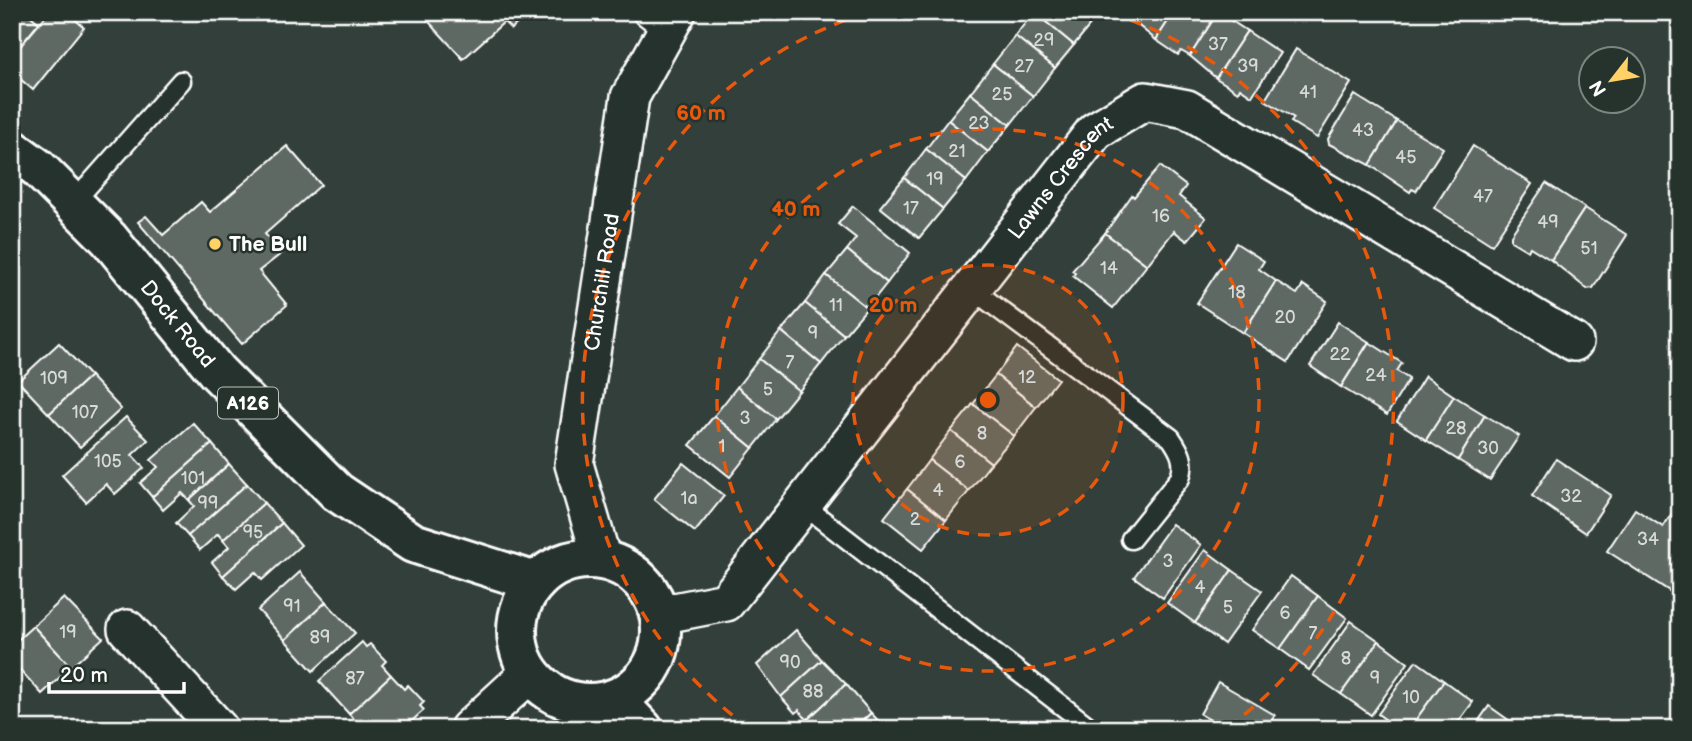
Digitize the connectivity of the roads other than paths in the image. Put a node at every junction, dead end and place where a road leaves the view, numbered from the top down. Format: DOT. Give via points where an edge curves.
graph roads {
  1 [pos="661,19"];
  2 [pos="181,81"];
  3 [pos="12,149"];
  4 [pos="73,203"];
  5 [pos="972,289"];
  6 [pos="1574,342"];
  7 [pos="803,505"];
  8 [pos="1131,538"];
  9 [pos="603,560"];
  10 [pos="536,582"];
  11 [pos="659,615"];
  12 [pos="127,629"];
  13 [pos="530,673"];
  14 [pos="615,699"];
  15 [pos="219,729"];
  16 [pos="469,729"];
  17 [pos="643,729"];
  18 [pos="1092,729"];
  1 -- 9 [label="street, Churchill Road" via="630,97 574,464"];
  2 -- 4 [label="lane"];
  3 -- 4 [label="main road, Dock Road / A126"];
  4 -- 10 [label="main road, Dock Road / A126" via="109,239 217,372 337,492 413,543"];
  5 -- 6 [label="street, Lawns Crescent" via="1095,131 1145,102 1187,109"];
  5 -- 7 [label="street, Lawns Crescent"];
  5 -- 8 [label="lane" via="1171,438 1180,450 1185,467 1180,478"];
  7 -- 11 [label="street, Lawns Crescent" via="726,602"];
  7 -- 18 [label="lane"];
  9 -- 10 [label="main road" via="555,567"];
  9 -- 11 [label="main road" via="639,579 652,595"];
  10 -- 13 [label="main road" via="522,602 517,626 519,651"];
  11 -- 14 [label="main road" via="657,656 633,689"];
  12 -- 15 [label="street"];
  13 -- 14 [label="main road" via="547,690 568,701 591,704"];
  13 -- 16 [label="street"];
  14 -- 17 [label="main road"];
}
